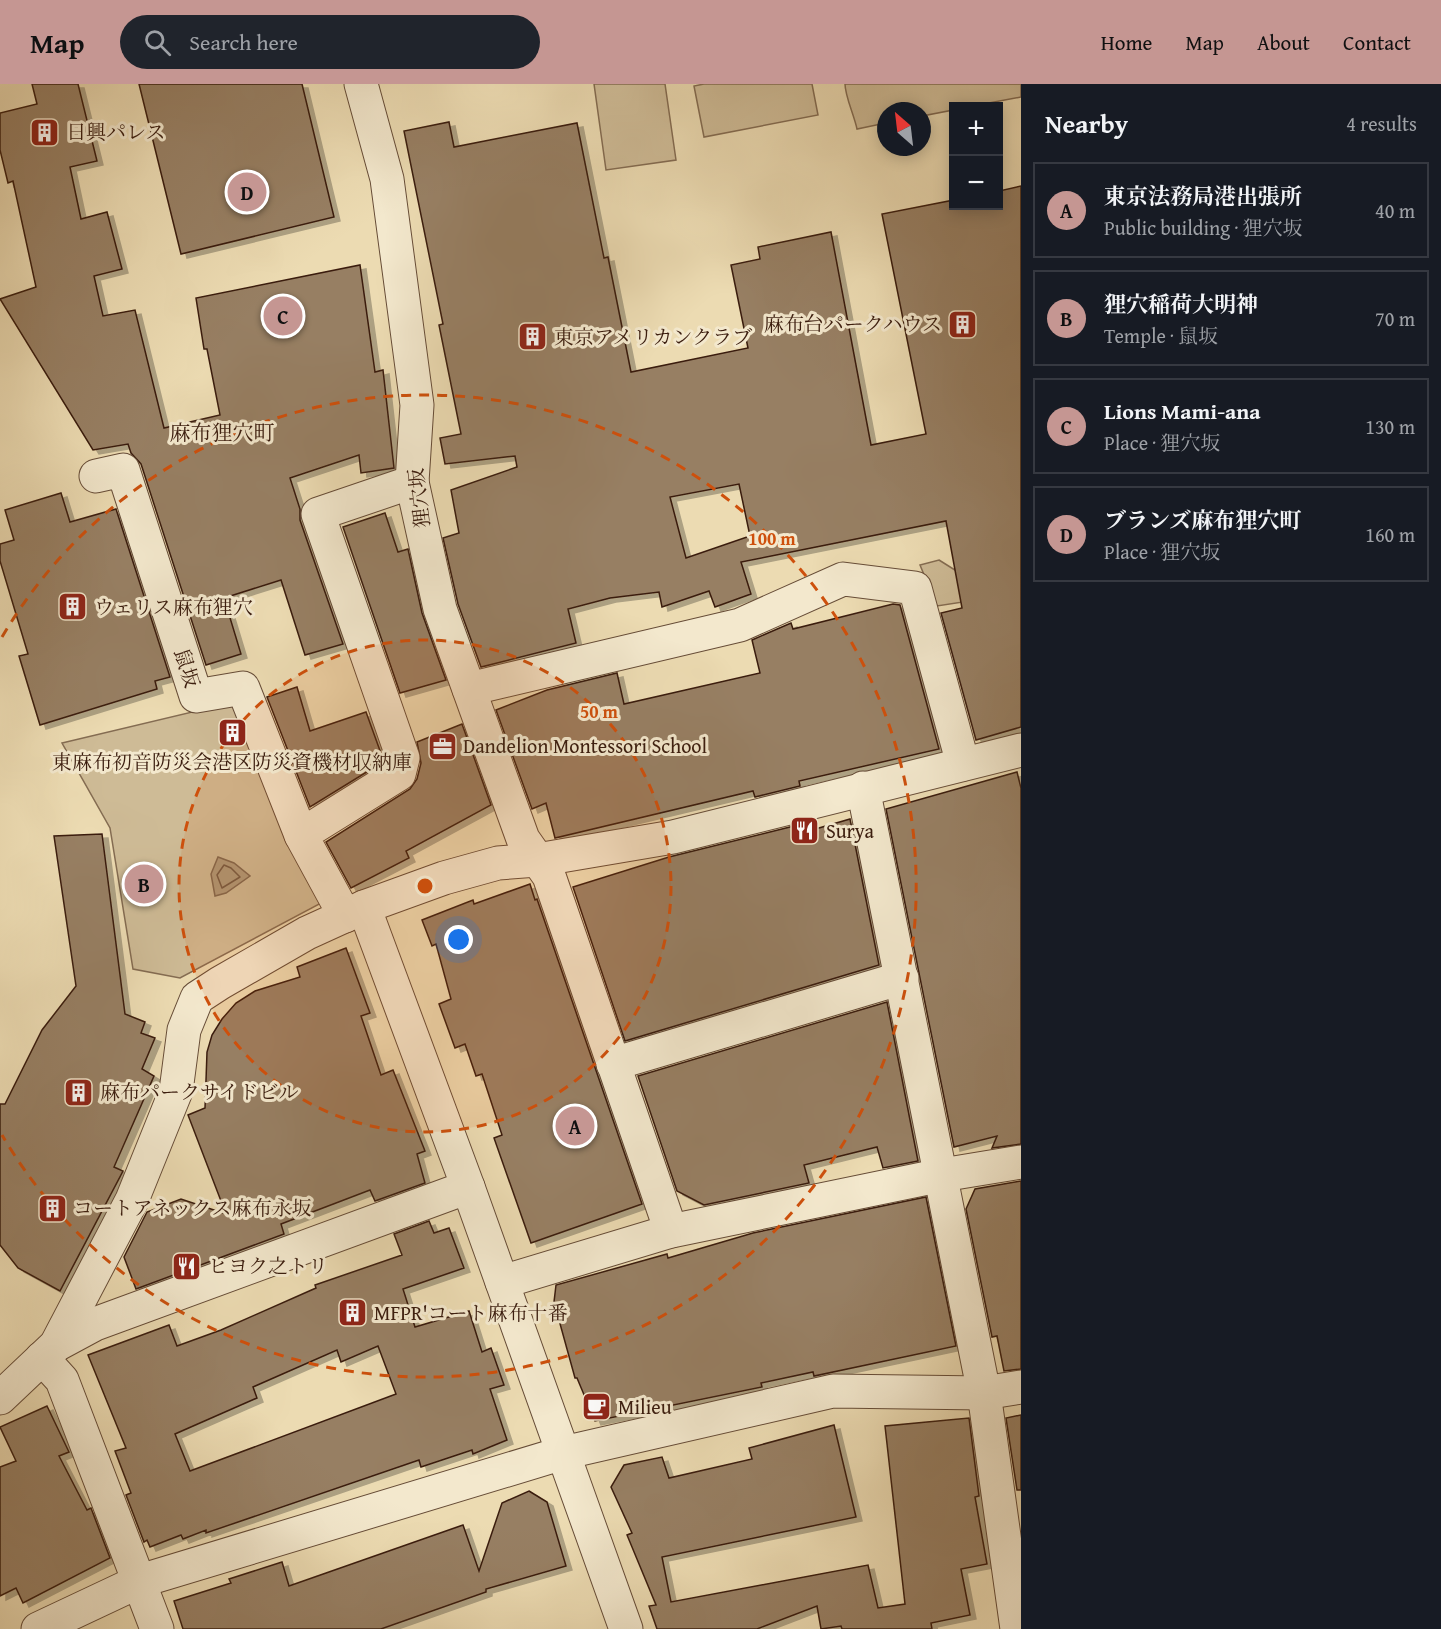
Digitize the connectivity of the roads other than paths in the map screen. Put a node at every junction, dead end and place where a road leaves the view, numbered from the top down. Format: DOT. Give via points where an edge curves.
graph roads {
  1 [pos="361,84"];
  2 [pos="96,476"];
  3 [pos="412,482"];
  4 [pos="469,689"];
  5 [pos="1021,750"];
  6 [pos="963,764"];
  7 [pos="863,788"];
  8 [pos="301,835"];
  9 [pos="537,860"];
  10 [pos="354,911"];
  11 [pos="902,978"];
  12 [pos="613,1064"];
  13 [pos="1021,1162"];
  14 [pos="942,1175"];
  15 [pos="468,1187"];
  16 [pos="671,1231"];
  17 [pos="502,1282"];
  18 [pos="49,1351"];
  19 [pos="1021,1387"];
  20 [pos="984,1393"];
  21 [pos="0,1398"];
  22 [pos="563,1453"];
  23 [pos="140,1581"];
  24 [pos="1011,1626"];
  25 [pos="38,1629"];
  26 [pos="157,1629"];
  27 [pos="626,1629"];
  1 -- 3 [label="street, 狸穴坂" via="387,179 417,405"];
  2 -- 8 [label="street, 鼠坂" via="123,470 196,696 243,688"];
  3 -- 4 [label="street, 狸穴坂" via="440,609"];
  3 -- 8 [label="street" via="318,514 403,758 399,774"];
  4 -- 6 [label="street" via="740,625 843,579 915,588"];
  4 -- 9 [label="street, 狸穴坂" via="523,839"];
  5 -- 6 [label="street"];
  6 -- 7 [label="street"];
  7 -- 9 [label="street" via="673,837"];
  7 -- 11 [label="street"];
  8 -- 10 [label="street"];
  9 -- 10 [label="street" via="498,863"];
  9 -- 12 [label="street, 狸穴坂" via="549,876"];
  10 -- 15 [label="street"];
  10 -- 18 [label="street" via="273,951 197,998 184,1030 176,1091 132,1200"];
  11 -- 12 [label="street"];
  11 -- 14 [label="street"];
  12 -- 16 [label="street, 狸穴坂"];
  13 -- 14 [label="street"];
  14 -- 16 [label="street"];
  14 -- 20 [label="street"];
  15 -- 17 [label="street"];
  15 -- 18 [label="street" via="95,1324"];
  16 -- 17 [label="street"];
  17 -- 22 [label="street"];
  18 -- 21 [label="street"];
  18 -- 23 [label="street"];
  19 -- 20 [label="street"];
  20 -- 22 [label="street" via="832,1391"];
  20 -- 24 [label="street"];
  22 -- 23 [label="street"];
  22 -- 27 [label="street"];
  23 -- 25 [label="street"];
  23 -- 26 [label="street"];
}
